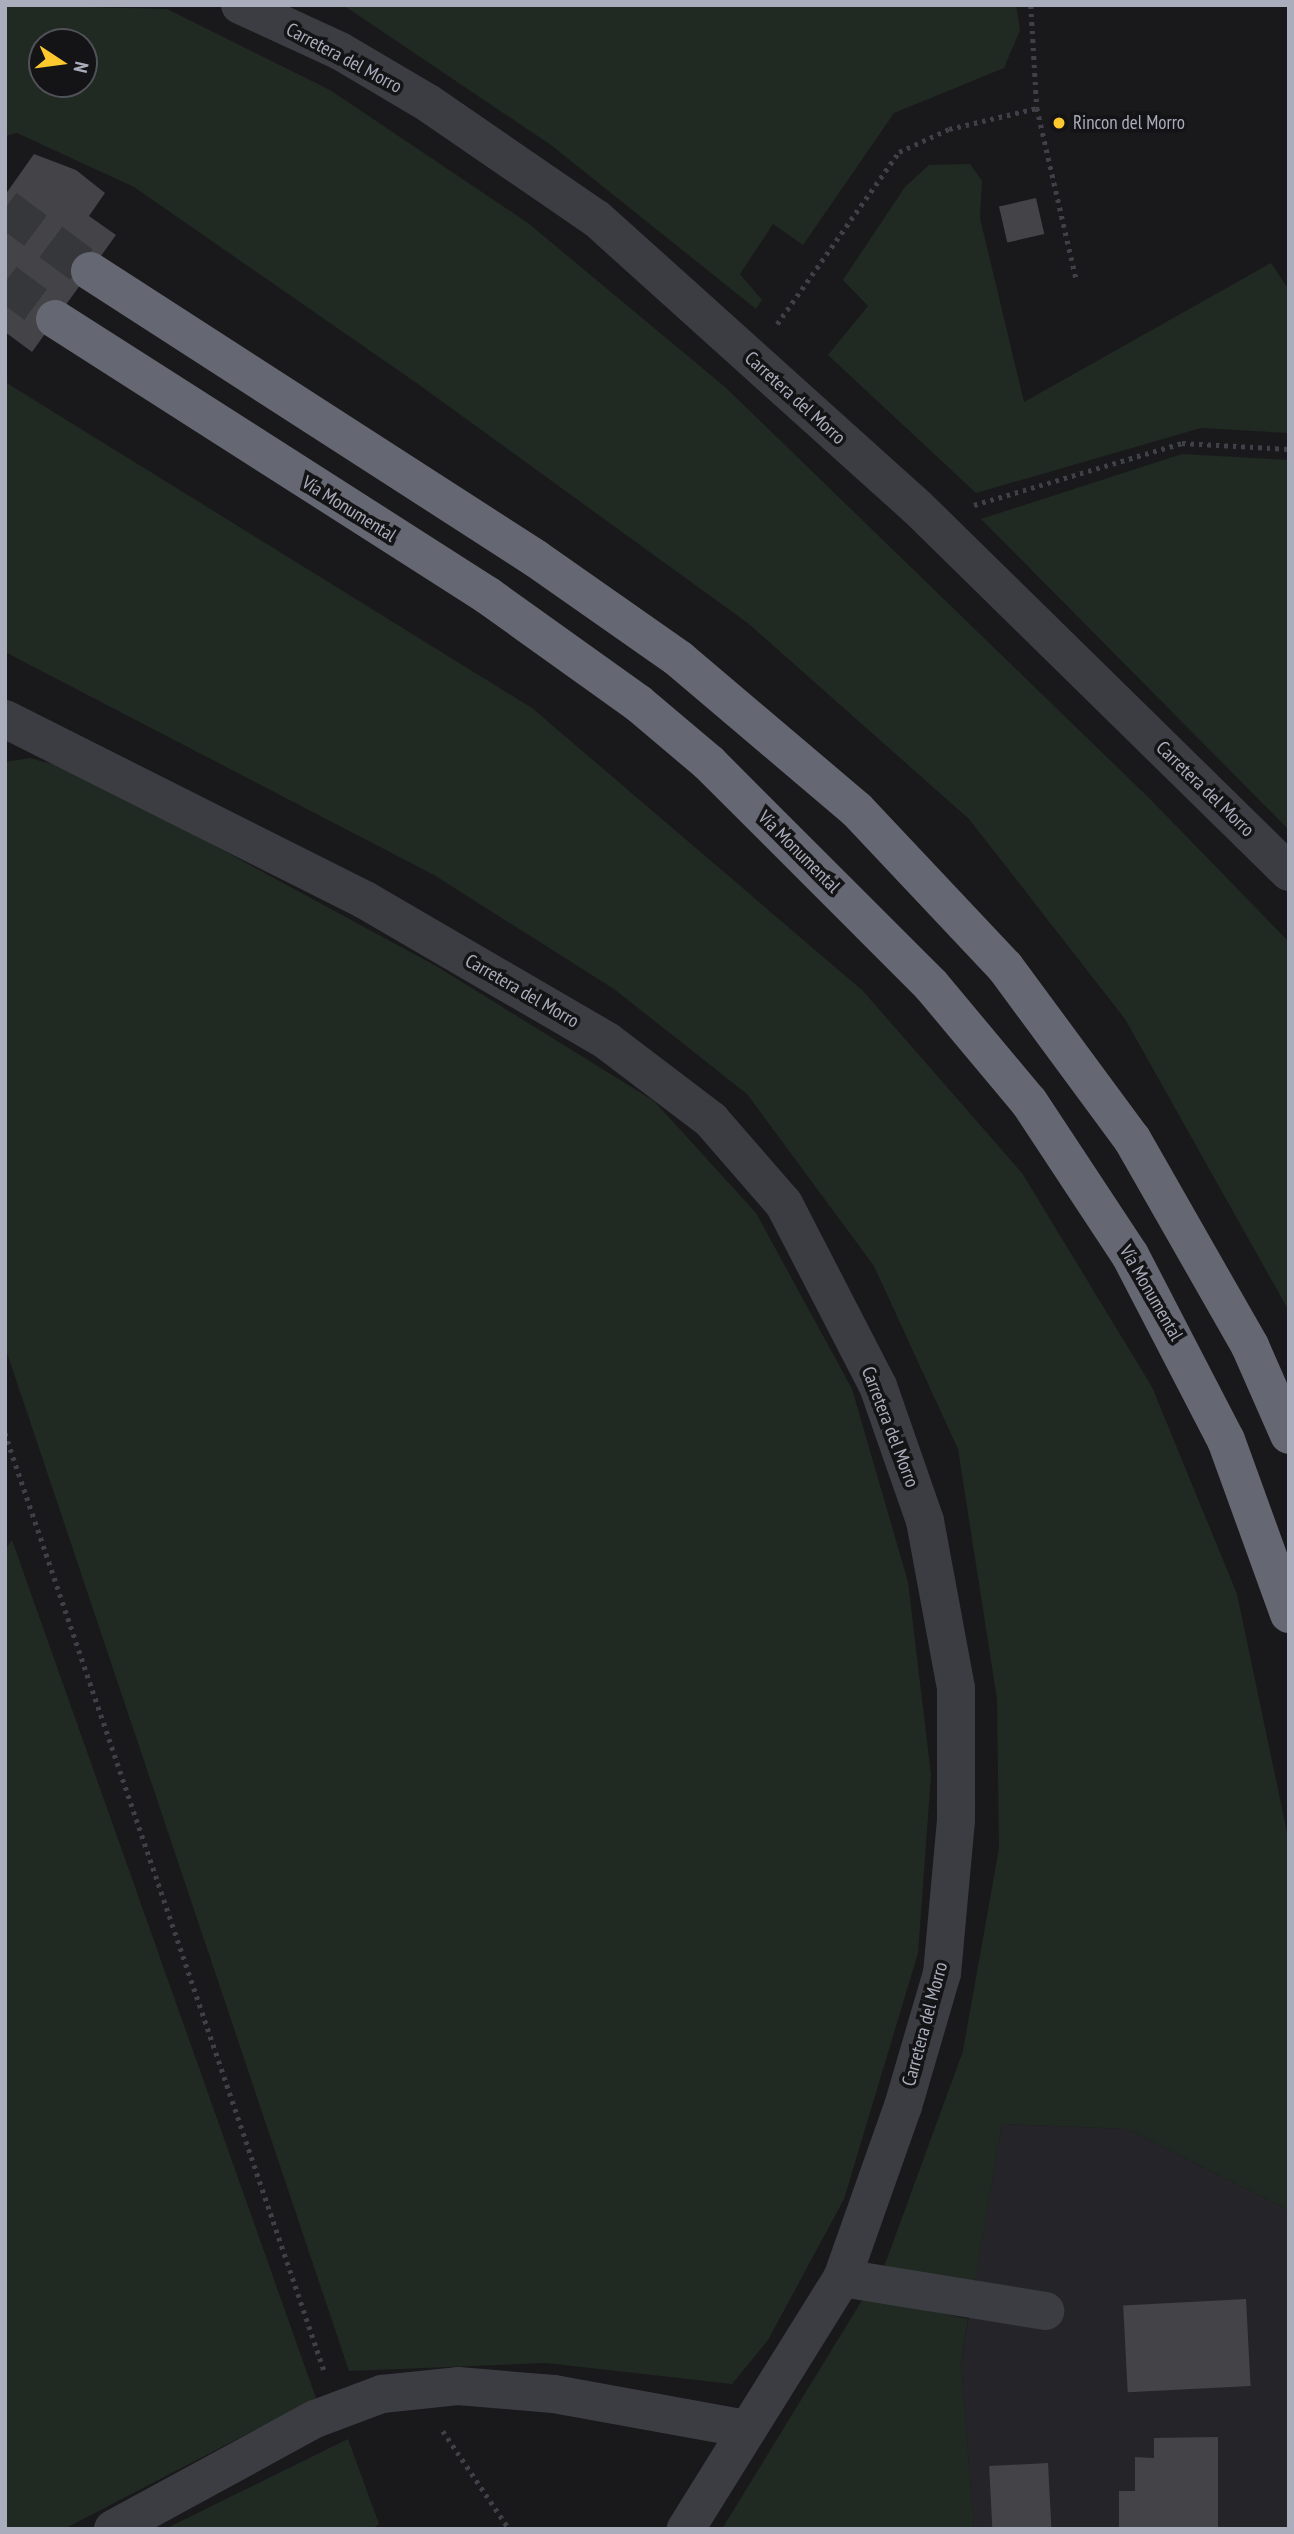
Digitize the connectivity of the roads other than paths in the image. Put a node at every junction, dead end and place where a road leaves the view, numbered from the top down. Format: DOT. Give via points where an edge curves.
graph roads {
  1 [pos="240,5"];
  2 [pos="90,271"];
  3 [pos="55,320"];
  4 [pos="5,719"];
  5 [pos="1289,872"];
  6 [pos="1289,1435"];
  7 [pos="1289,1614"];
  8 [pos="842,2278"];
  9 [pos="1045,2311"];
  10 [pos="746,2429"];
  11 [pos="113,2529"];
  12 [pos="686,2529"];
  1 -- 5 [label="street, Carretera del Morro" via="340,51 428,103 597,219 930,519"];
  2 -- 6 [label="highway" via="535,558 679,659 857,810 1005,967 1132,1139 1250,1346"];
  3 -- 7 [label="highway, Vía Monumental" via="487,595 638,703 709,763 922,976 1029,1102 1081,1173 1130,1255 1226,1440"];
  4 -- 8 [label="street, Carretera del Morro" via="365,900 607,1041 711,1120 783,1205 878,1386 925,1521 956,1688 956,1820 942,1973 904,2106"];
  8 -- 9 [label="street"];
  8 -- 10 [label="street, Carretera del Morro"];
  10 -- 11 [label="street" via="554,2394 458,2386 382,2394 338,2410"];
  10 -- 12 [label="street, Carretera del Morro"];
}
